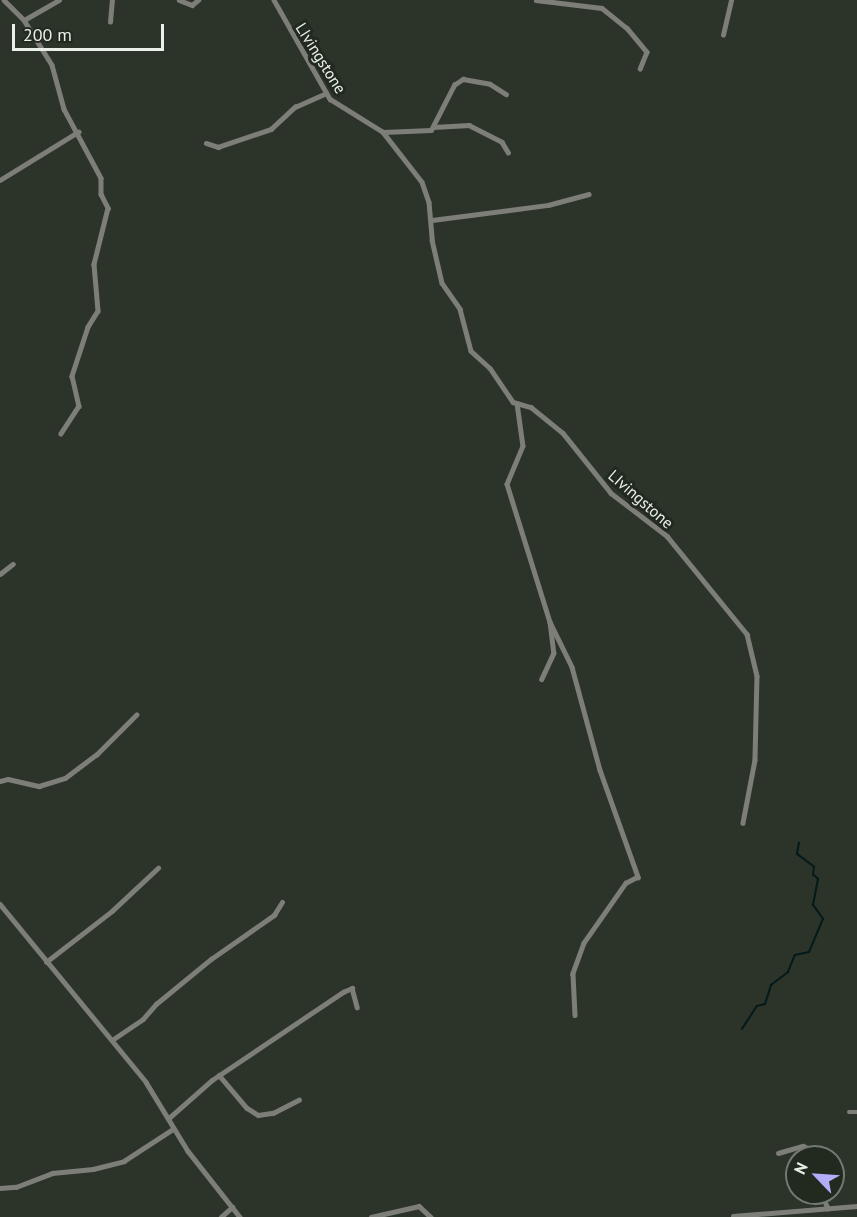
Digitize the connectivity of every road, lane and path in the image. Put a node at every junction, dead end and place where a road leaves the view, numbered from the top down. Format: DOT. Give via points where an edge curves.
graph roads {
  1 [pos="4,0"];
  2 [pos="58,0"];
  3 [pos="112,0"];
  4 [pos="179,0"];
  5 [pos="198,0"];
  6 [pos="274,0"];
  7 [pos="536,0"];
  8 [pos="731,0"];
  9 [pos="24,20"];
  10 [pos="110,22"];
  11 [pos="723,35"];
  12 [pos="640,69"];
  13 [pos="326,93"];
  14 [pos="506,94"];
  15 [pos="433,128"];
  16 [pos="78,132"];
  17 [pos="383,132"];
  18 [pos="206,143"];
  19 [pos="508,152"];
  20 [pos="0,180"];
  21 [pos="589,194"];
  22 [pos="432,220"];
  23 [pos="517,404"];
  24 [pos="61,434"];
  25 [pos="13,564"];
  26 [pos="0,574"];
  27 [pos="550,622"];
  28 [pos="542,679"];
  29 [pos="136,715"];
  30 [pos="0,781"];
  31 [pos="743,823"];
  32 [pos="158,868"];
  33 [pos="282,902"];
  34 [pos="0,904"];
  35 [pos="46,962"];
  36 [pos="357,1007"];
  37 [pos="575,1016"];
  38 [pos="112,1040"];
  39 [pos="219,1075"];
  40 [pos="299,1100"];
  41 [pos="849,1112"];
  42 [pos="857,1112"];
  43 [pos="169,1118"];
  44 [pos="173,1129"];
  45 [pos="785,1151"];
  46 [pos="778,1153"];
  47 [pos="0,1188"];
  48 [pos="827,1205"];
  49 [pos="857,1206"];
  50 [pos="232,1207"];
  51 [pos="828,1208"];
  52 [pos="733,1216"];
  53 [pos="221,1217"];
  54 [pos="240,1217"];
  55 [pos="371,1217"];
  56 [pos="431,1217"];
  1 -- 9 [label="street"];
  2 -- 9 [label="street"];
  3 -- 10 [label="street"];
  4 -- 5 [label="street" via="192,5"];
  6 -- 13 [label="street, LIvingstone"];
  7 -- 12 [label="street" via="602,8 627,28 647,52 646,63"];
  8 -- 11 [label="street"];
  9 -- 16 [label="street" via="52,65 64,109"];
  13 -- 17 [label="street, LIvingstone" via="336,104"];
  13 -- 18 [label="street" via="295,107 271,129 218,147"];
  14 -- 15 [label="street" via="484,82 459,80"];
  15 -- 17 [label="street"];
  15 -- 19 [label="street" via="470,125 502,142"];
  16 -- 20 [label="street"];
  16 -- 24 [label="street" via="101,178 109,214 95,254 98,311 88,327 72,376 79,406"];
  17 -- 22 [label="street, LIvingstone" via="422,182"];
  21 -- 22 [label="street" via="548,205"];
  22 -- 23 [label="street, LIvingstone" via="432,240 442,283 460,309 468,346"];
  23 -- 27 [label="street" via="523,446 507,484"];
  23 -- 31 [label="street, LIvingstone" via="536,410 563,433 611,493 667,536 747,634 757,676 755,760"];
  25 -- 26 [label="street"];
  27 -- 28 [label="street" via="554,653"];
  27 -- 37 [label="street" via="572,667 600,770 638,877 626,883 584,943 573,974"];
  29 -- 30 [label="street" via="71,775 39,786 8,779"];
  32 -- 35 [label="street" via="112,911"];
  33 -- 38 [label="street" via="274,915 211,958 143,1019"];
  34 -- 35 [label="street"];
  35 -- 38 [label="street"];
  36 -- 39 [label="street" via="352,988"];
  38 -- 43 [label="street"];
  39 -- 40 [label="street" via="258,1115 273,1113"];
  39 -- 43 [label="street"];
  41 -- 42 [label="street"];
  43 -- 44 [label="street"];
  44 -- 47 [label="street" via="123,1161 52,1173 16,1187"];
  44 -- 50 [label="street"];
  45 -- 46 [label="street"];
  48 -- 51 [label="street"];
  49 -- 51 [label="street"];
  50 -- 53 [label="street"];
  50 -- 54 [label="street"];
  51 -- 52 [label="street"];
  55 -- 56 [label="street" via="419,1206"];
}
